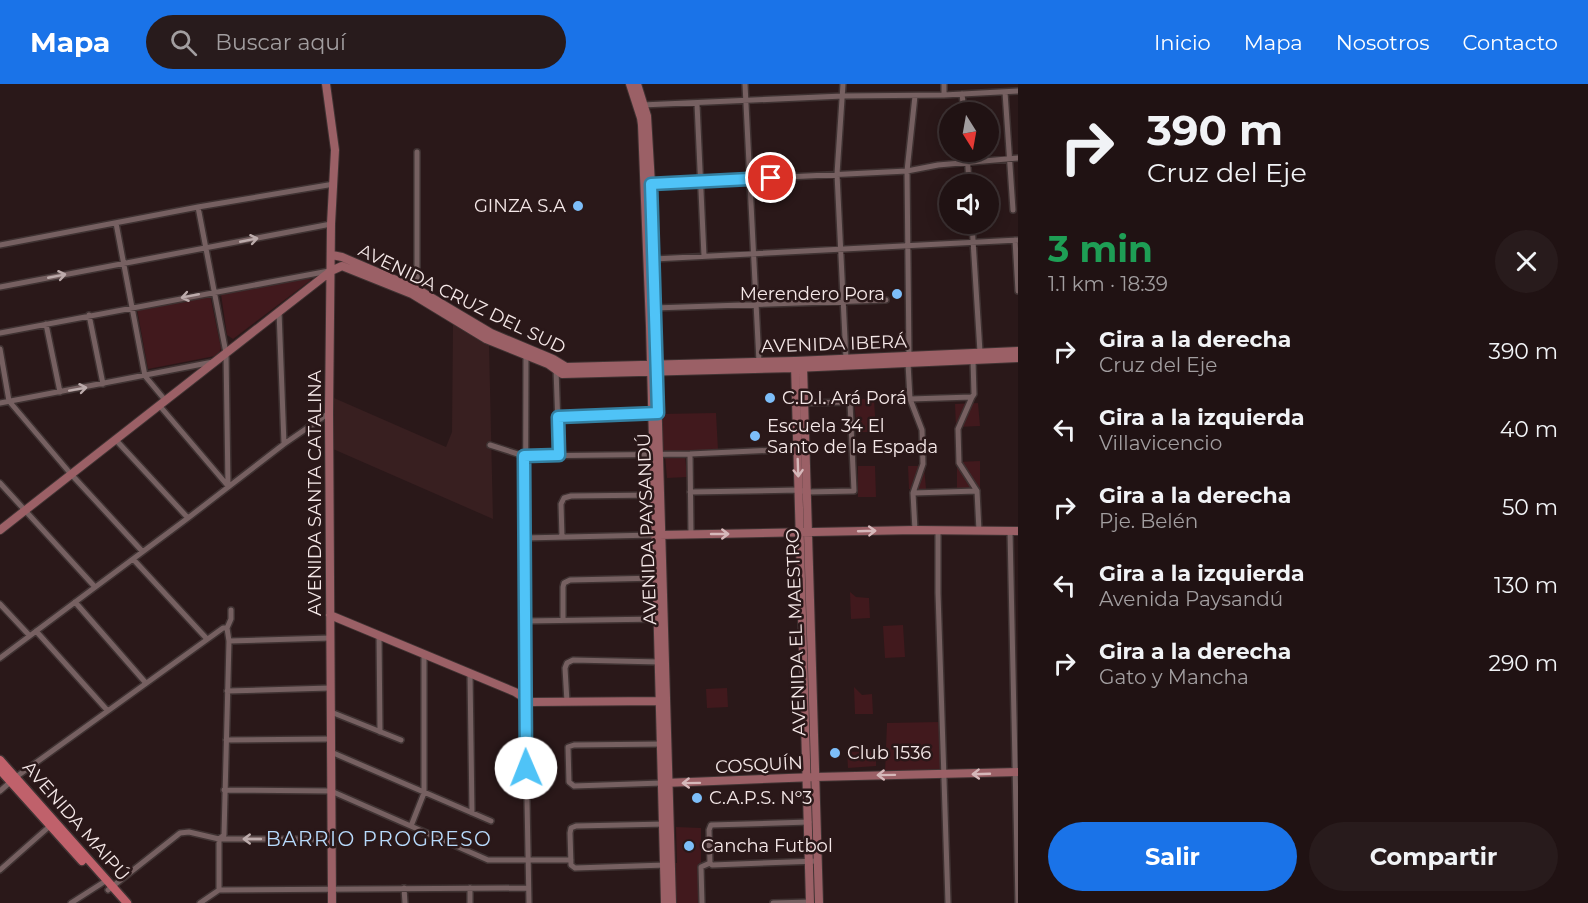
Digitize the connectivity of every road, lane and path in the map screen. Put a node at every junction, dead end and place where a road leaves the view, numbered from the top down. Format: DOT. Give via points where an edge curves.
graph roads {
  1 [pos="326,84"];
  2 [pos="630,84"];
  3 [pos="637,84"];
  4 [pos="745,84"];
  5 [pos="843,84"];
  6 [pos="944,84"];
  7 [pos="1005,92"];
  8 [pos="1018,92"];
  9 [pos="962,94"];
  10 [pos="945,95"];
  11 [pos="843,96"];
  12 [pos="915,96"];
  13 [pos="746,102"];
  14 [pos="963,102"];
  15 [pos="697,104"];
  16 [pos="641,105"];
  17 [pos="417,152"];
  18 [pos="1018,158"];
  19 [pos="1009,159"];
  20 [pos="999,160"];
  21 [pos="968,162"];
  22 [pos="906,171"];
  23 [pos="837,174"];
  24 [pos="969,174"];
  25 [pos="750,179"];
  26 [pos="700,181"];
  27 [pos="334,184"];
  28 [pos="651,184"];
  29 [pos="198,207"];
  30 [pos="1013,210"];
  31 [pos="116,223"];
  32 [pos="331,224"];
  33 [pos="973,234"];
  34 [pos="1017,240"];
  35 [pos="974,242"];
  36 [pos="0,245"];
  37 [pos="907,245"];
  38 [pos="206,249"];
  39 [pos="841,249"];
  40 [pos="754,253"];
  41 [pos="332,255"];
  42 [pos="704,256"];
  43 [pos="654,259"];
  44 [pos="124,263"];
  45 [pos="330,271"];
  46 [pos="0,287"];
  47 [pos="417,289"];
  48 [pos="1018,291"];
  49 [pos="214,292"];
  50 [pos="886,300"];
  51 [pos="844,302"];
  52 [pos="756,304"];
  53 [pos="132,307"];
  54 [pos="653,308"];
  55 [pos="279,311"];
  56 [pos="89,315"];
  57 [pos="46,324"];
  58 [pos="0,333"];
  59 [pos="0,349"];
  60 [pos="1018,351"];
  61 [pos="526,352"];
  62 [pos="980,352"];
  63 [pos="226,353"];
  64 [pos="1018,358"];
  65 [pos="846,359"];
  66 [pos="908,359"];
  67 [pos="973,360"];
  68 [pos="216,361"];
  69 [pos="759,362"];
  70 [pos="799,364"];
  71 [pos="1,365"];
  72 [pos="654,368"];
  73 [pos="556,369"];
  74 [pos="145,376"];
  75 [pos="103,384"];
  76 [pos="60,392"];
  77 [pos="972,397"];
  78 [pos="910,399"];
  79 [pos="9,401"];
  80 [pos="0,403"];
  81 [pos="162,403"];
  82 [pos="805,404"];
  83 [pos="329,413"];
  84 [pos="655,413"];
  85 [pos="558,417"];
  86 [pos="115,439"];
  87 [pos="284,444"];
  88 [pos="490,445"];
  89 [pos="802,449"];
  90 [pos="690,453"];
  91 [pos="656,454"];
  92 [pos="559,455"];
  93 [pos="524,456"];
  94 [pos="70,473"];
  95 [pos="0,483"];
  96 [pos="228,486"];
  97 [pos="803,491"];
  98 [pos="977,491"];
  99 [pos="690,492"];
  100 [pos="913,493"];
  101 [pos="657,495"];
  102 [pos="24,510"];
  103 [pos="188,518"];
  104 [pos="0,530"];
  105 [pos="915,530"];
  106 [pos="938,530"];
  107 [pos="979,531"];
  108 [pos="1014,531"];
  109 [pos="804,533"];
  110 [pos="691,534"];
  111 [pos="658,535"];
  112 [pos="562,537"];
  113 [pos="524,538"];
  114 [pos="142,551"];
  115 [pos="133,559"];
  116 [pos="659,578"];
  117 [pos="95,587"];
  118 [pos="75,602"];
  119 [pos="0,604"];
  120 [pos="231,610"];
  121 [pos="330,615"];
  122 [pos="661,619"];
  123 [pos="563,620"];
  124 [pos="526,621"];
  125 [pos="227,628"];
  126 [pos="36,630"];
  127 [pos="29,635"];
  128 [pos="379,635"];
  129 [pos="330,638"];
  130 [pos="207,639"];
  131 [pos="230,641"];
  132 [pos="424,655"];
  133 [pos="0,658"];
  134 [pos="662,662"];
  135 [pos="470,674"];
  136 [pos="146,682"];
  137 [pos="330,688"];
  138 [pos="227,691"];
  139 [pos="525,699"];
  140 [pos="663,701"];
  141 [pos="567,702"];
  142 [pos="107,710"];
  143 [pos="331,712"];
  144 [pos="380,732"];
  145 [pos="331,739"];
  146 [pos="226,740"];
  147 [pos="400,740"];
  148 [pos="664,744"];
  149 [pos="331,752"];
  150 [pos="0,760"];
  151 [pos="0,770"];
  152 [pos="1017,772"];
  153 [pos="944,775"];
  154 [pos="812,777"];
  155 [pos="13,779"];
  156 [pos="665,783"];
  157 [pos="224,790"];
  158 [pos="0,791"];
  159 [pos="332,791"];
  160 [pos="424,793"];
  161 [pos="472,813"];
  162 [pos="491,821"];
  163 [pos="813,821"];
  164 [pos="53,824"];
  165 [pos="667,824"];
  166 [pos="411,826"];
  167 [pos="219,839"];
  168 [pos="331,839"];
  169 [pos="528,860"];
  170 [pos="814,861"];
  171 [pos="571,862"];
  172 [pos="711,864"];
  173 [pos="668,866"];
  174 [pos="0,870"];
  175 [pos="107,885"];
  176 [pos="331,888"];
  177 [pos="404,888"];
  178 [pos="470,888"];
  179 [pos="528,888"];
  180 [pos="219,890"];
  181 [pos="815,902"];
  182 [pos="72,903"];
  183 [pos="120,903"];
  184 [pos="127,903"];
  185 [pos="200,903"];
  186 [pos="332,903"];
  187 [pos="405,903"];
  188 [pos="470,903"];
  189 [pos="529,903"];
  190 [pos="666,903"];
  191 [pos="672,903"];
  192 [pos="702,903"];
  193 [pos="773,903"];
  194 [pos="948,903"];
  195 [pos="1018,903"];
  1 -- 27 [label="main road, AVENIDA SANTA CATALINA" via="335,150"];
  2 -- 16 [label="main road, AVENIDA PAYSANDÚ"];
  3 -- 16 [label="main road, AVENIDA PAYSANDÚ"];
  4 -- 13 [label="street"];
  5 -- 11 [label="street"];
  6 -- 10 [label="street"];
  7 -- 8 [label="street"];
  7 -- 9 [label="street"];
  7 -- 19 [label="street"];
  9 -- 10 [label="street"];
  9 -- 14 [label="street"];
  10 -- 12 [label="street"];
  11 -- 12 [label="street"];
  11 -- 13 [label="street"];
  11 -- 23 [label="street"];
  12 -- 22 [label="street"];
  13 -- 15 [label="street"];
  13 -- 25 [label="street"];
  15 -- 16 [label="street"];
  15 -- 26 [label="street"];
  16 -- 28 [label="main road, AVENIDA PAYSANDÚ" via="648,123"];
  16 -- 54 [label="main road, AVENIDA PAYSANDÚ"];
  17 -- 47 [label="street"];
  18 -- 19 [label="street"];
  19 -- 20 [label="street"];
  19 -- 30 [label="street"];
  21 -- 22 [label="street"];
  21 -- 24 [label="street"];
  22 -- 23 [label="street"];
  22 -- 37 [label="street"];
  23 -- 25 [label="street"];
  23 -- 39 [label="street"];
  25 -- 26 [label="street"];
  25 -- 40 [label="street"];
  26 -- 28 [label="street"];
  26 -- 42 [label="street"];
  27 -- 29 [label="street"];
  27 -- 32 [label="main road, AVENIDA SANTA CATALINA"];
  28 -- 43 [label="main road, AVENIDA PAYSANDÚ"];
  29 -- 31 [label="street"];
  29 -- 38 [label="street"];
  31 -- 36 [label="street"];
  31 -- 44 [label="street"];
  38 -- 32 [label="street, one-way"];
  32 -- 41 [label="main road, AVENIDA SANTA CATALINA"];
  33 -- 35 [label="street"];
  34 -- 35 [label="street"];
  34 -- 48 [label="street"];
  35 -- 37 [label="street"];
  35 -- 62 [label="street"];
  37 -- 39 [label="street"];
  37 -- 66 [label="street"];
  38 -- 44 [label="street"];
  38 -- 49 [label="street"];
  39 -- 40 [label="street"];
  39 -- 51 [label="street"];
  40 -- 42 [label="street"];
  40 -- 52 [label="street"];
  41 -- 45 [label="main road, AVENIDA SANTA CATALINA"];
  41 -- 47 [label="main road, AVENIDA CRUZ DEL SUD"];
  42 -- 43 [label="street"];
  43 -- 54 [label="main road, AVENIDA PAYSANDÚ"];
  46 -- 44 [label="street, one-way"];
  44 -- 53 [label="street"];
  45 -- 49 [label="street"];
  45 -- 55 [label="main road"];
  45 -- 61 [label="main road, AVENIDA CRUZ DEL SUD" via="342,266 412,294 486,339"];
  45 -- 83 [label="main road, AVENIDA SANTA CATALINA"];
  47 -- 61 [label="main road, AVENIDA CRUZ DEL SUD"];
  49 -- 53 [label="street, one-way"];
  49 -- 63 [label="street"];
  50 -- 51 [label="street"];
  51 -- 52 [label="street"];
  51 -- 65 [label="street"];
  52 -- 54 [label="street"];
  52 -- 69 [label="street"];
  53 -- 56 [label="street"];
  53 -- 74 [label="street"];
  54 -- 72 [label="main road, AVENIDA PAYSANDÚ"];
  55 -- 63 [label="main road"];
  55 -- 87 [label="street"];
  56 -- 57 [label="street"];
  56 -- 75 [label="street"];
  57 -- 58 [label="street"];
  57 -- 76 [label="street"];
  59 -- 71 [label="street"];
  60 -- 62 [label="main road, AVENIDA IBERÁ"];
  61 -- 72 [label="main road, AVENIDA CRUZ DEL SUD" via="566,367"];
  61 -- 73 [label="main road, AVENIDA CRUZ DEL SUD"];
  61 -- 93 [label="street"];
  62 -- 66 [label="main road, AVENIDA IBERÁ"];
  63 -- 68 [label="main road"];
  63 -- 96 [label="street"];
  64 -- 67 [label="main road, AVENIDA IBERÁ"];
  65 -- 66 [label="main road, AVENIDA IBERÁ"];
  65 -- 70 [label="main road, AVENIDA IBERÁ"];
  66 -- 67 [label="main road, AVENIDA IBERÁ"];
  66 -- 70 [label="main road, AVENIDA IBERÁ"];
  66 -- 78 [label="street"];
  67 -- 77 [label="street"];
  68 -- 74 [label="street"];
  68 -- 81 [label="main road"];
  69 -- 70 [label="main road, AVENIDA IBERÁ"];
  69 -- 72 [label="main road, AVENIDA IBERÁ"];
  70 -- 72 [label="main road, AVENIDA IBERÁ"];
  70 -- 82 [label="main road, AVENIDA EL MAESTRO"];
  70 -- 89 [label="main road, AVENIDA EL MAESTRO"];
  71 -- 79 [label="street"];
  72 -- 73 [label="main road, AVENIDA CRUZ DEL SUD" via="562,374"];
  72 -- 84 [label="main road, AVENIDA PAYSANDÚ"];
  73 -- 85 [label="street"];
  74 -- 75 [label="street"];
  74 -- 81 [label="street"];
  76 -- 75 [label="street, one-way"];
  76 -- 79 [label="street"];
  77 -- 78 [label="street"];
  77 -- 98 [label="street" via="958,429 959,456"];
  78 -- 100 [label="street" via="922,430 923,464"];
  79 -- 80 [label="street"];
  79 -- 94 [label="street"];
  81 -- 86 [label="main road"];
  81 -- 96 [label="street"];
  82 -- 89 [label="main road, AVENIDA EL MAESTRO"];
  82 -- 97 [label="street" via="850,402 854,491"];
  83 -- 87 [label="street"];
  83 -- 121 [label="main road, AVENIDA SANTA CATALINA"];
  84 -- 85 [label="street"];
  84 -- 91 [label="main road, AVENIDA PAYSANDÚ"];
  85 -- 92 [label="street"];
  86 -- 94 [label="main road"];
  86 -- 103 [label="street"];
  87 -- 96 [label="street"];
  88 -- 93 [label="street"];
  89 -- 90 [label="street"];
  89 -- 97 [label="main road, AVENIDA EL MAESTRO"];
  90 -- 91 [label="street"];
  90 -- 99 [label="street"];
  91 -- 92 [label="street"];
  91 -- 101 [label="main road, AVENIDA PAYSANDÚ"];
  92 -- 93 [label="street"];
  93 -- 113 [label="street"];
  94 -- 102 [label="main road"];
  94 -- 114 [label="street"];
  95 -- 102 [label="street"];
  96 -- 103 [label="street"];
  97 -- 99 [label="street"];
  97 -- 109 [label="main road, AVENIDA EL MAESTRO"];
  98 -- 100 [label="street"];
  98 -- 107 [label="street"];
  99 -- 110 [label="street"];
  100 -- 105 [label="street"];
  101 -- 111 [label="main road, AVENIDA PAYSANDÚ"];
  101 -- 112 [label="street" via="564,498"];
  102 -- 104 [label="main road"];
  102 -- 117 [label="street"];
  103 -- 114 [label="street"];
  105 -- 106 [label="main road"];
  109 -- 105 [label="main road, one-way"];
  106 -- 107 [label="main road"];
  106 -- 153 [label="street"];
  107 -- 108 [label="main road"];
  108 -- 152 [label="street"];
  110 -- 109 [label="main road, one-way"];
  109 -- 154 [label="main road, AVENIDA EL MAESTRO"];
  110 -- 111 [label="main road"];
  111 -- 112 [label="street"];
  111 -- 116 [label="main road, AVENIDA PAYSANDÚ"];
  112 -- 113 [label="street"];
  113 -- 124 [label="street"];
  114 -- 115 [label="street"];
  115 -- 117 [label="street"];
  115 -- 130 [label="street"];
  116 -- 122 [label="main road, AVENIDA PAYSANDÚ"];
  116 -- 123 [label="street" via="570,580 563,587"];
  117 -- 118 [label="street"];
  118 -- 126 [label="street"];
  118 -- 136 [label="street"];
  119 -- 127 [label="street"];
  120 -- 125 [label="street"];
  121 -- 128 [label="main road"];
  121 -- 129 [label="main road, AVENIDA SANTA CATALINA"];
  122 -- 123 [label="street"];
  122 -- 134 [label="main road, AVENIDA PAYSANDÚ"];
  123 -- 124 [label="street"];
  124 -- 139 [label="street"];
  125 -- 130 [label="street"];
  125 -- 131 [label="street"];
  126 -- 127 [label="street"];
  126 -- 142 [label="street"];
  127 -- 133 [label="street"];
  128 -- 132 [label="main road"];
  128 -- 144 [label="street"];
  129 -- 131 [label="street"];
  129 -- 137 [label="main road, AVENIDA SANTA CATALINA"];
  130 -- 136 [label="street"];
  131 -- 138 [label="street"];
  132 -- 135 [label="main road"];
  132 -- 160 [label="street"];
  134 -- 140 [label="main road, AVENIDA PAYSANDÚ"];
  134 -- 141 [label="street" via="573,660 565,668"];
  135 -- 139 [label="main road"];
  135 -- 161 [label="street"];
  136 -- 142 [label="street"];
  137 -- 138 [label="street"];
  137 -- 143 [label="main road, AVENIDA SANTA CATALINA"];
  138 -- 146 [label="street"];
  139 -- 141 [label="main road"];
  139 -- 169 [label="street"];
  140 -- 141 [label="main road"];
  140 -- 148 [label="main road, AVENIDA PAYSANDÚ"];
  142 -- 155 [label="street"];
  143 -- 144 [label="street"];
  143 -- 145 [label="main road, AVENIDA SANTA CATALINA"];
  144 -- 147 [label="street"];
  145 -- 146 [label="street"];
  145 -- 149 [label="main road, AVENIDA SANTA CATALINA"];
  146 -- 157 [label="street"];
  148 -- 156 [label="main road, AVENIDA PAYSANDÚ"];
  148 -- 156 [label="street, COSQUÍN" via="568,747 569,782 574,786"];
  149 -- 159 [label="main road, AVENIDA SANTA CATALINA"];
  149 -- 160 [label="street"];
  150 -- 155 [label="main road, AVENIDA MAIPÚ"];
  151 -- 155 [label="main road, AVENIDA MAIPÚ"];
  152 -- 153 [label="main road, COSQUÍN, one-way"];
  152 -- 195 [label="street"];
  153 -- 154 [label="main road, COSQUÍN, one-way"];
  153 -- 194 [label="street"];
  154 -- 156 [label="main road, COSQUÍN, one-way"];
  154 -- 163 [label="main road, AVENIDA EL MAESTRO"];
  155 -- 158 [label="street"];
  155 -- 164 [label="main road, AVENIDA MAIPÚ"];
  156 -- 165 [label="main road, AVENIDA PAYSANDÚ"];
  157 -- 159 [label="street"];
  157 -- 167 [label="street" via="224,835"];
  159 -- 166 [label="street"];
  159 -- 168 [label="main road, AVENIDA SANTA CATALINA"];
  160 -- 161 [label="street"];
  160 -- 166 [label="street"];
  161 -- 162 [label="street"];
  163 -- 170 [label="main road, AVENIDA EL MAESTRO"];
  163 -- 172 [label="street" via="711,825"];
  164 -- 174 [label="street"];
  164 -- 175 [label="main road, AVENIDA MAIPÚ"];
  165 -- 171 [label="street" via="576,826 571,828"];
  165 -- 173 [label="main road, AVENIDA PAYSANDÚ"];
  166 -- 169 [label="street" via="488,860"];
  168 -- 167 [label="street, one-way"];
  167 -- 175 [label="street" via="180,833"];
  167 -- 180 [label="street"];
  168 -- 176 [label="main road, AVENIDA SANTA CATALINA"];
  169 -- 171 [label="street"];
  169 -- 179 [label="street"];
  170 -- 172 [label="street"];
  170 -- 181 [label="main road, AVENIDA EL MAESTRO"];
  171 -- 173 [label="street" via="575,868"];
  172 -- 192 [label="street" via="701,867"];
  173 -- 190 [label="main road, AVENIDA PAYSANDÚ"];
  173 -- 191 [label="main road, AVENIDA PAYSANDÚ"];
  175 -- 182 [label="street"];
  175 -- 183 [label="main road, AVENIDA MAIPÚ"];
  175 -- 184 [label="main road, AVENIDA MAIPÚ"];
  176 -- 177 [label="street"];
  176 -- 180 [label="street"];
  176 -- 186 [label="main road, AVENIDA SANTA CATALINA"];
  177 -- 178 [label="street"];
  177 -- 187 [label="street"];
  178 -- 179 [label="street"];
  178 -- 188 [label="street"];
  179 -- 189 [label="street"];
  180 -- 185 [label="street"];
  181 -- 193 [label="street"];
}
